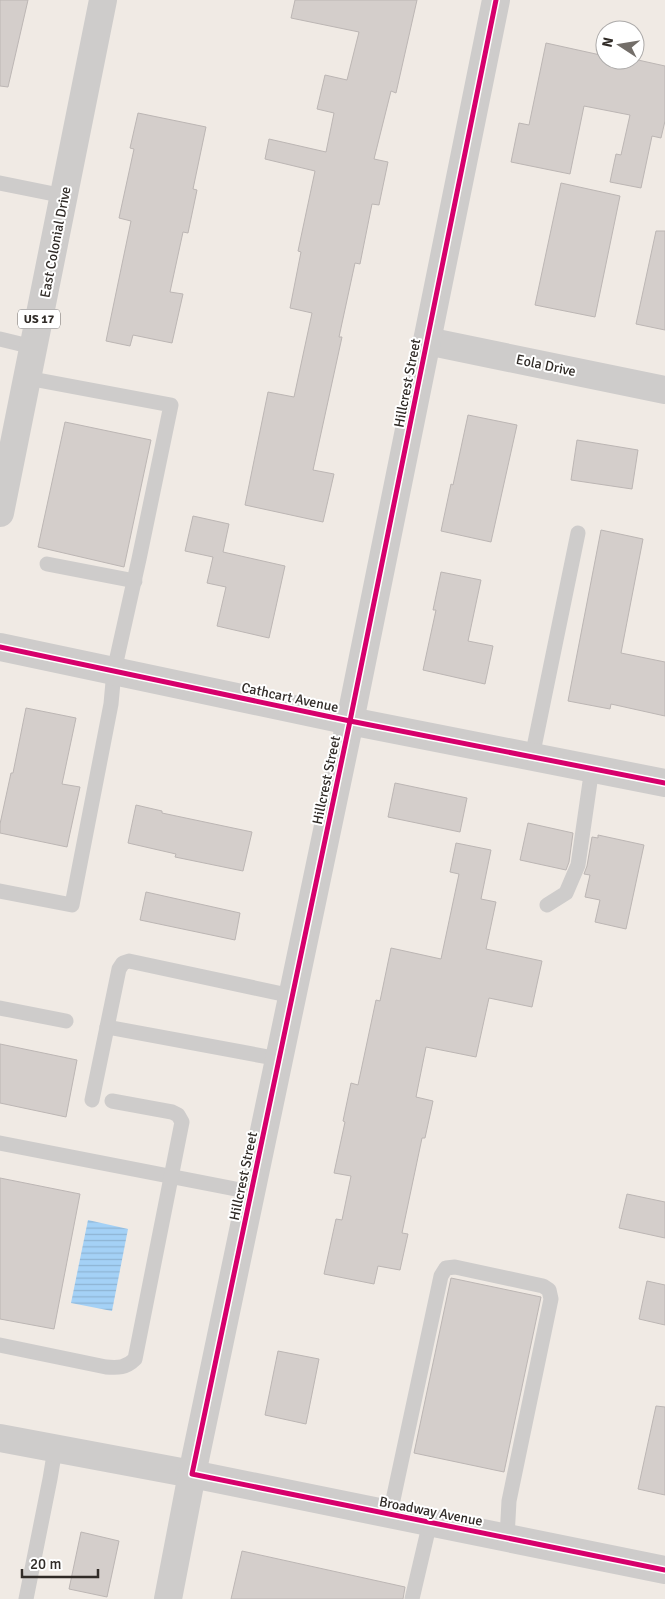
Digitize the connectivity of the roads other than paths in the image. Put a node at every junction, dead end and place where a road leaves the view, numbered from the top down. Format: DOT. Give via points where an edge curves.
graph roads {
  1 [pos="103,0"];
  2 [pos="496,0"];
  3 [pos="0,183"];
  4 [pos="64,196"];
  5 [pos="0,339"];
  6 [pos="427,341"];
  7 [pos="34,348"];
  8 [pos="27,378"];
  9 [pos="665,390"];
  10 [pos="0,513"];
  11 [pos="578,533"];
  12 [pos="47,564"];
  13 [pos="135,581"];
  14 [pos="0,647"];
  15 [pos="114,671"];
  16 [pos="350,721"];
  17 [pos="532,757"];
  18 [pos="592,768"];
  19 [pos="665,782"];
  20 [pos="0,891"];
  21 [pos="547,904"];
  22 [pos="292,996"];
  23 [pos="0,1008"];
  24 [pos="66,1021"];
  25 [pos="107,1027"];
  26 [pos="279,1059"];
  27 [pos="92,1100"];
  28 [pos="112,1101"];
  29 [pos="0,1143"];
  30 [pos="172,1176"];
  31 [pos="251,1192"];
  32 [pos="0,1345"];
  33 [pos="0,1438"];
  34 [pos="55,1449"];
  35 [pos="192,1474"];
  36 [pos="390,1514"];
  37 [pos="430,1522"];
  38 [pos="507,1538"];
  39 [pos="665,1570"];
  40 [pos="26,1599"];
  41 [pos="168,1599"];
  42 [pos="412,1599"];
  1 -- 4 [label="main road, East Colonial Drive / US 17"];
  2 -- 6 [label="main road, Hillcrest Street"];
  3 -- 4 [label="lane"];
  4 -- 7 [label="main road, East Colonial Drive / US 17"];
  5 -- 7 [label="lane"];
  6 -- 9 [label="main road, Eola Drive"];
  6 -- 16 [label="main road, Hillcrest Street"];
  7 -- 8 [label="main road, East Colonial Drive / US 17"];
  8 -- 10 [label="main road, East Colonial Drive / US 17"];
  8 -- 13 [label="lane" via="170,405"];
  11 -- 17 [label="lane"];
  12 -- 13 [label="lane"];
  13 -- 15 [label="lane"];
  14 -- 15 [label="main road, Cathcart Avenue"];
  15 -- 16 [label="main road, Cathcart Avenue"];
  15 -- 20 [label="lane" via="111,704 72,904"];
  16 -- 17 [label="main road, Cathcart Avenue"];
  16 -- 22 [label="main road, Hillcrest Street"];
  17 -- 18 [label="main road, Cathcart Avenue"];
  18 -- 19 [label="main road, Cathcart Avenue"];
  18 -- 21 [label="lane" via="578,865 566,893"];
  22 -- 25 [label="lane" via="129,961 123,963 119,970"];
  22 -- 26 [label="main road, Hillcrest Street"];
  23 -- 24 [label="lane"];
  25 -- 26 [label="lane"];
  25 -- 27 [label="lane"];
  26 -- 31 [label="main road, Hillcrest Street"];
  28 -- 30 [label="lane" via="178,1115 182,1122"];
  29 -- 30 [label="lane"];
  30 -- 31 [label="lane"];
  30 -- 32 [label="lane" via="135,1359 129,1365 106,1368"];
  31 -- 35 [label="main road, Hillcrest Street"];
  33 -- 34 [label="main road, Broadway Avenue"];
  34 -- 35 [label="main road, Broadway Avenue"];
  34 -- 40 [label="lane"];
  35 -- 36 [label="main road, Broadway Avenue"];
  35 -- 41 [label="main road, Hillcrest Street"];
  36 -- 37 [label="main road, Broadway Avenue"];
  36 -- 38 [label="lane" via="441,1276 446,1268 455,1267 543,1286 549,1290 551,1299 509,1501"];
  37 -- 38 [label="main road, Broadway Avenue"];
  37 -- 42 [label="lane"];
  38 -- 39 [label="main road, Broadway Avenue"];
}
